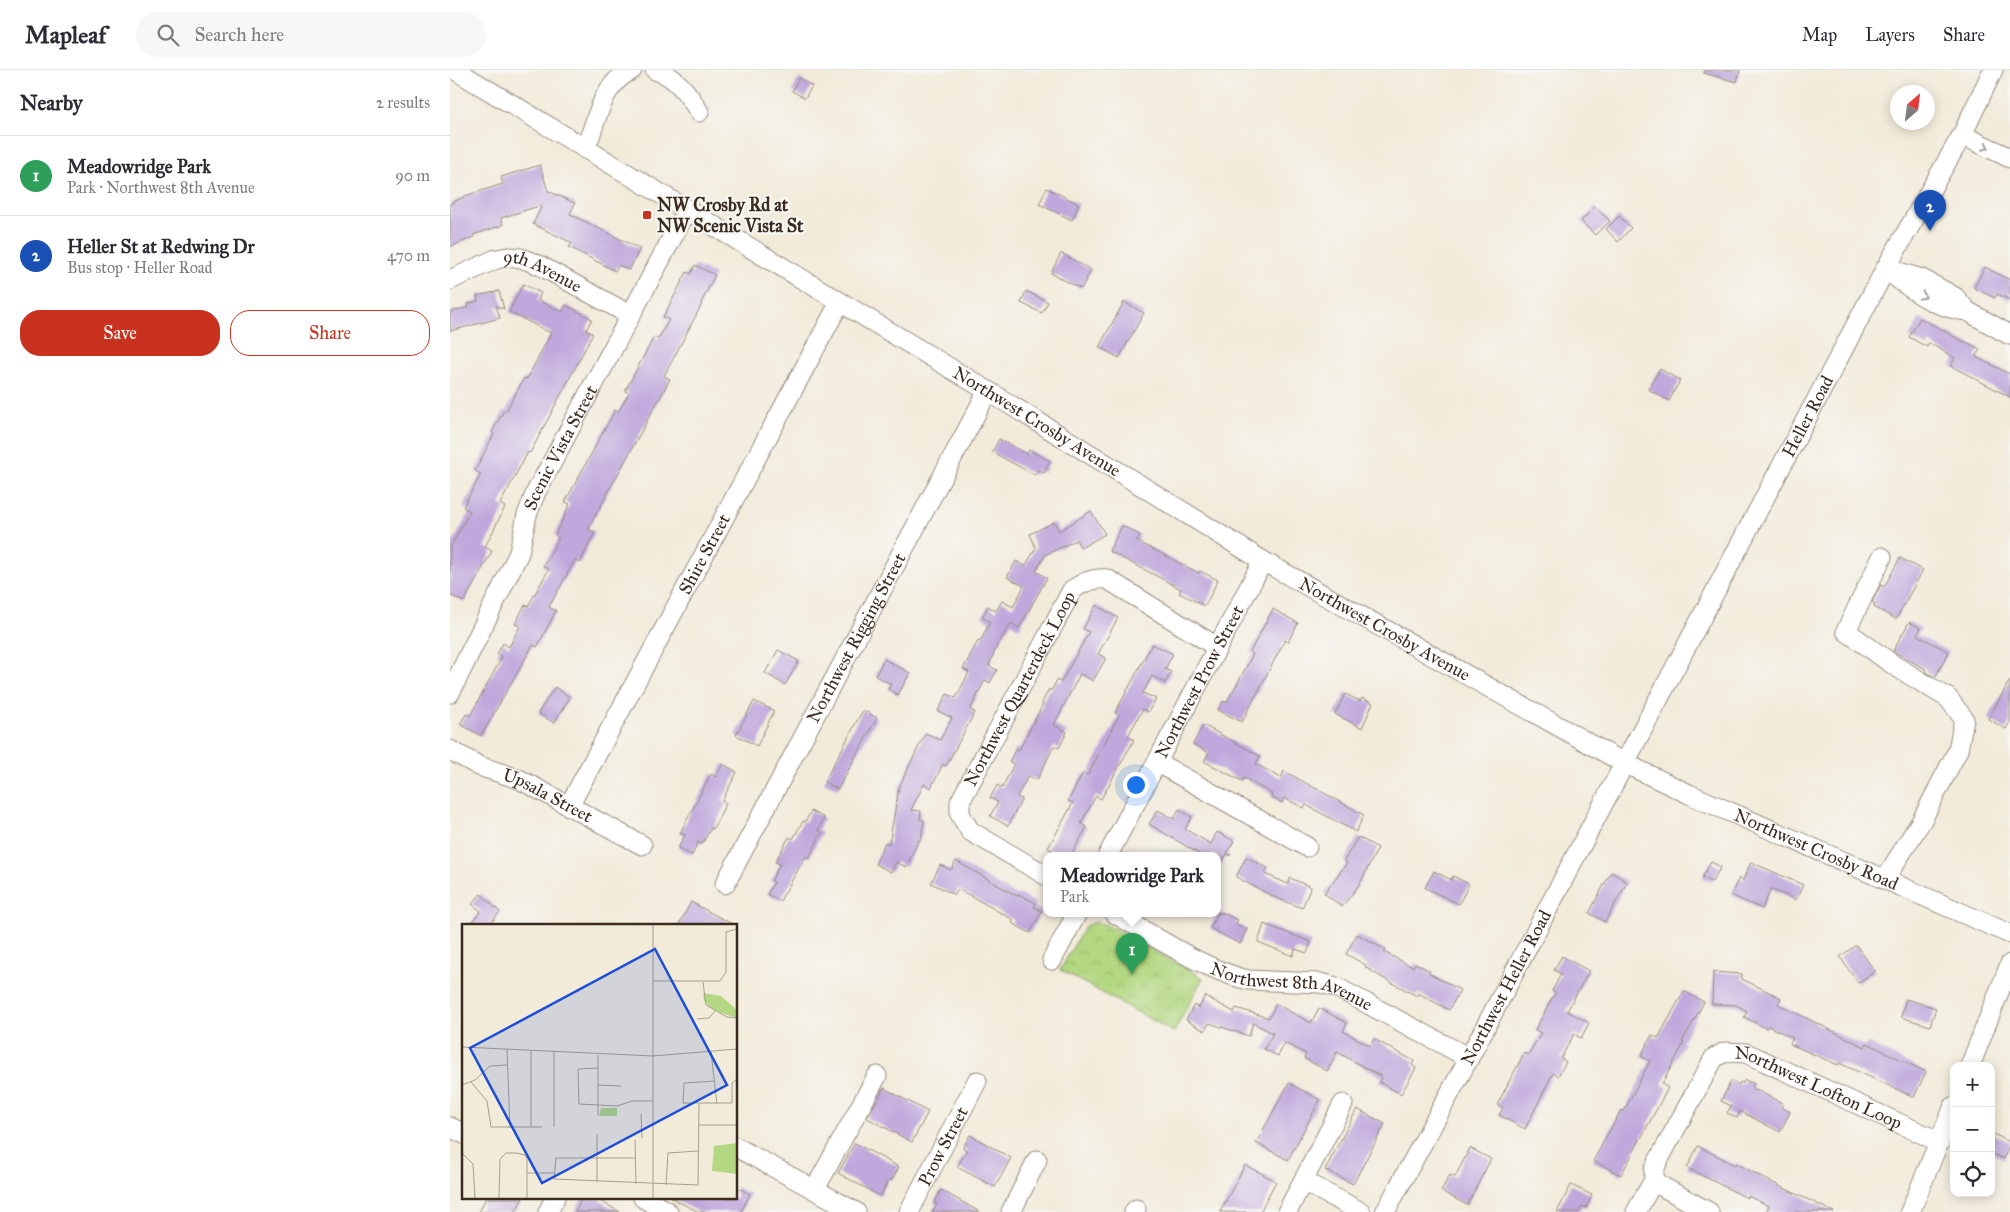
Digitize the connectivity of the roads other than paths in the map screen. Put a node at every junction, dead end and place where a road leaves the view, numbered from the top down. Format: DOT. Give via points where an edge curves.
graph roads {
  1 [pos="454,70"];
  2 [pos="632,70"];
  3 [pos="655,70"];
  4 [pos="1993,70"];
  5 [pos="699,112"];
  6 [pos="1962,135"];
  7 [pos="585,149"];
  8 [pos="2010,158"];
  9 [pos="687,210"];
  10 [pos="1886,268"];
  11 [pos="450,280"];
  12 [pos="840,302"];
  13 [pos="630,315"];
  14 [pos="2010,335"];
  15 [pos="988,391"];
  16 [pos="1882,557"];
  17 [pos="1263,561"];
  18 [pos="1217,647"];
  19 [pos="450,693"];
  20 [pos="450,750"];
  21 [pos="1158,763"];
  22 [pos="1624,763"];
  23 [pos="569,806"];
  24 [pos="642,845"];
  25 [pos="1307,847"];
  26 [pos="1110,852"];
  27 [pos="1043,874"];
  28 [pos="1885,880"];
  29 [pos="725,884"];
  30 [pos="1075,917"];
  31 [pos="1121,917"];
  32 [pos="2010,934"];
  33 [pos="1052,960"];
  34 [pos="2010,964"];
  35 [pos="1469,1058"];
  36 [pos="1972,1062"];
  37 [pos="877,1076"];
  38 [pos="977,1081"];
  39 [pos="1343,1104"];
  40 [pos="1954,1107"];
  41 [pos="450,1127"];
  42 [pos="462,1133"];
  43 [pos="1940,1142"];
  44 [pos="738,1148"];
  45 [pos="1037,1160"];
  46 [pos="1654,1180"];
  47 [pos="1303,1182"];
  48 [pos="815,1190"];
  49 [pos="555,1200"];
  50 [pos="647,1200"];
  51 [pos="548,1212"];
  52 [pos="668,1212"];
  53 [pos="856,1212"];
  54 [pos="909,1212"];
  55 [pos="1011,1212"];
  56 [pos="1287,1212"];
  57 [pos="1362,1212"];
  58 [pos="1385,1212"];
  59 [pos="1636,1212"];
  60 [pos="1709,1212"];
  61 [pos="1910,1212"];
  1 -- 7 [label="street, Northwest Crosby Avenue"];
  2 -- 7 [label="street" via="622,75 600,104"];
  3 -- 5 [label="street" via="672,79"];
  4 -- 6 [label="street, Heller Road"];
  6 -- 8 [label="street, one-way"];
  6 -- 10 [label="street, Heller Road"];
  7 -- 9 [label="street, Northwest Crosby Avenue"];
  9 -- 12 [label="street, Northwest Crosby Avenue"];
  9 -- 13 [label="street, Scenic Vista Street"];
  10 -- 14 [label="street" via="1922,279 1947,292 1967,311"];
  10 -- 22 [label="street, Heller Road"];
  11 -- 13 [label="street, 9th Avenue" via="496,259 521,258 539,264"];
  12 -- 15 [label="street, Northwest Crosby Avenue"];
  12 -- 23 [label="street, Shire Street"];
  13 -- 19 [label="street, Scenic Vista Street" via="536,492 519,552"];
  15 -- 17 [label="street, Northwest Crosby Avenue"];
  15 -- 29 [label="street, Northwest Rigging Street"];
  16 -- 28 [label="street" via="1846,632 1948,698 1964,719 1958,750 1922,820"];
  17 -- 18 [label="street, Northwest Prow Street"];
  17 -- 22 [label="street, Northwest Crosby Avenue"];
  18 -- 21 [label="street, Northwest Prow Street"];
  18 -- 27 [label="street, Northwest Quarterdeck Loop" via="1107,579 1095,578 1072,590 960,802 960,814 970,831"];
  20 -- 23 [label="street, Upsala Street" via="479,766 519,779"];
  21 -- 25 [label="street"];
  21 -- 26 [label="street, Northwest Prow Street"];
  22 -- 28 [label="street, Northwest Crosby Road"];
  22 -- 35 [label="street, Northwest Heller Road"];
  23 -- 24 [label="street, Upsala Street"];
  28 -- 32 [label="street, Northwest Crosby Road"];
  30 -- 33 [label="street"];
  31 -- 35 [label="street, Northwest 8th Avenue" via="1213,969 1238,978 1320,983 1336,987"];
  34 -- 36 [label="street"];
  35 -- 58 [label="street, Northwest Heller Road"];
  37 -- 48 [label="street"];
  38 -- 54 [label="street, Prow Street"];
  39 -- 47 [label="street"];
  40 -- 43 [label="street"];
  41 -- 42 [label="street"];
  43 -- 46 [label="street, Northwest Lofton Loop" via="1746,1053 1730,1051 1714,1058 1658,1160"];
  43 -- 61 [label="street"];
  44 -- 48 [label="street"];
  45 -- 55 [label="street"];
  46 -- 59 [label="street, Northwest Lofton Loop"];
  46 -- 60 [label="street"];
  47 -- 56 [label="street"];
  47 -- 57 [label="street"];
  48 -- 53 [label="street"];
  49 -- 51 [label="street"];
  50 -- 52 [label="street"];
}
